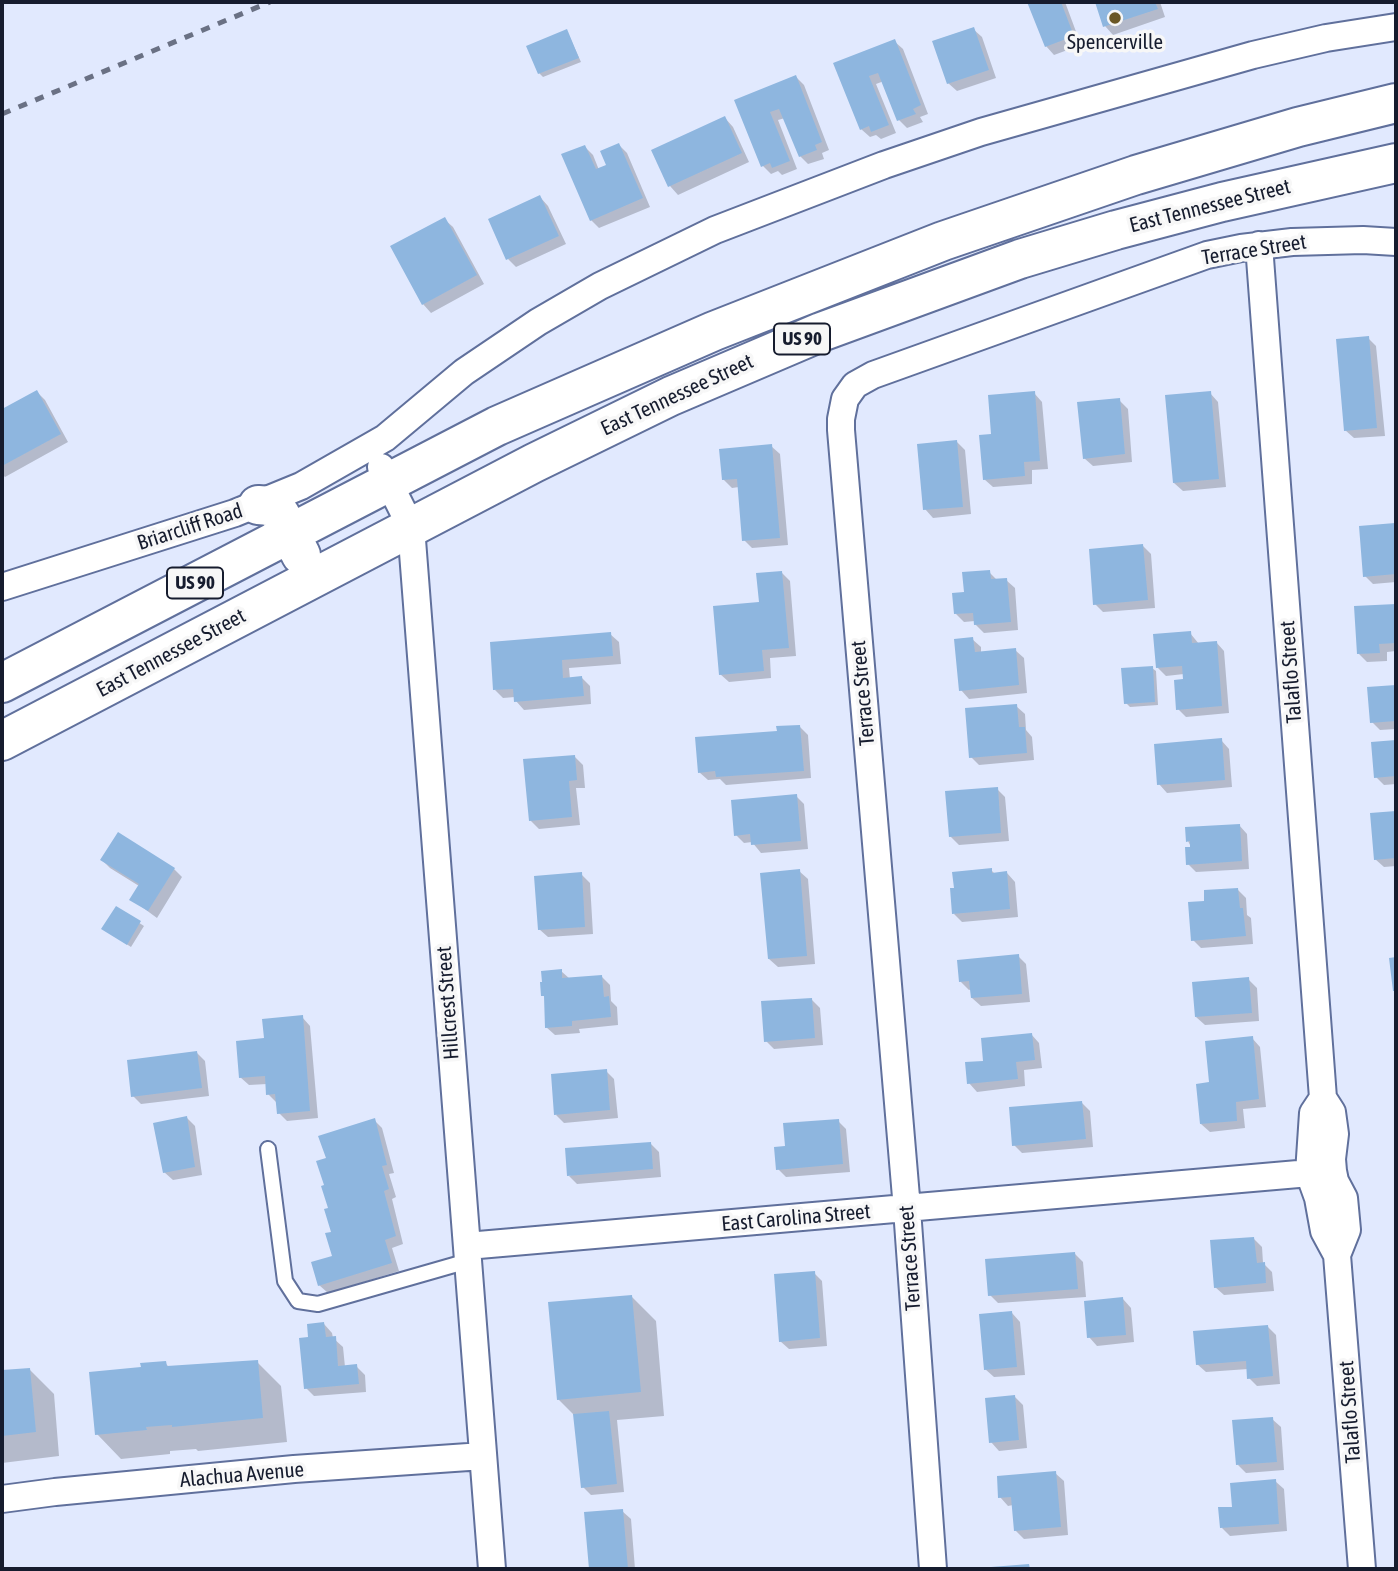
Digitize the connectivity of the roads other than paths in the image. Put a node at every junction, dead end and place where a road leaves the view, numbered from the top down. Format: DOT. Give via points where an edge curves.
graph roads {
  1 [pos="1396,27"];
  2 [pos="1396,103"];
  3 [pos="1396,163"];
  4 [pos="1396,242"];
  5 [pos="1259,245"];
  6 [pos="370,447"];
  7 [pos="389,483"];
  8 [pos="258,505"];
  9 [pos="411,527"];
  10 [pos="290,534"];
  11 [pos="313,578"];
  12 [pos="2,587"];
  13 [pos="2,683"];
  14 [pos="2,741"];
  15 [pos="268,1149"];
  16 [pos="1321,1172"];
  17 [pos="906,1209"];
  18 [pos="468,1254"];
  19 [pos="484,1456"];
  20 [pos="2,1499"];
  21 [pos="492,1569"];
  22 [pos="933,1569"];
  23 [pos="1362,1569"];
  1 -- 6 [label="street" via="1253,55 981,132 715,230 538,322 464,372"];
  2 -- 7 [label="main road, East Tennessee Street / US 90" via="1136,175 883,264 576,390"];
  3 -- 9 [label="main road, East Tennessee Street / US 90" via="1116,230 878,310 671,396"];
  4 -- 5 [label="street, Terrace Street"];
  5 -- 16 [label="street, Talaflo Street" via="1323,1098 1332,1112 1335,1134 1332,1159"];
  5 -- 17 [label="street, Terrace Street" via="1191,260 873,375 855,385 845,399 842,444"];
  6 -- 7 [label="street, Hillcrest Street"];
  6 -- 8 [label="street, Briarcliff Road"];
  7 -- 9 [label="street, Hillcrest Street"];
  7 -- 10 [label="main road, East Tennessee Street / US 90"];
  8 -- 10 [label="main road" via="275,509"];
  8 -- 12 [label="street, Briarcliff Road"];
  9 -- 11 [label="main road, East Tennessee Street / US 90"];
  9 -- 18 [label="street, Hillcrest Street"];
  10 -- 11 [label="main road"];
  10 -- 13 [label="main road, East Tennessee Street / US 90"];
  11 -- 14 [label="main road, East Tennessee Street / US 90"];
  15 -- 18 [label="lane" via="285,1281 298,1301 318,1304"];
  16 -- 17 [label="street, East Carolina Street"];
  16 -- 23 [label="street, Talaflo Street" via="1335,1181 1344,1198 1347,1230 1337,1255"];
  17 -- 18 [label="street, East Carolina Street"];
  17 -- 22 [label="street, Terrace Street"];
  18 -- 19 [label="street, Hillcrest Street"];
  19 -- 20 [label="street, Alachua Avenue"];
  19 -- 21 [label="street, Hillcrest Street"];
}
